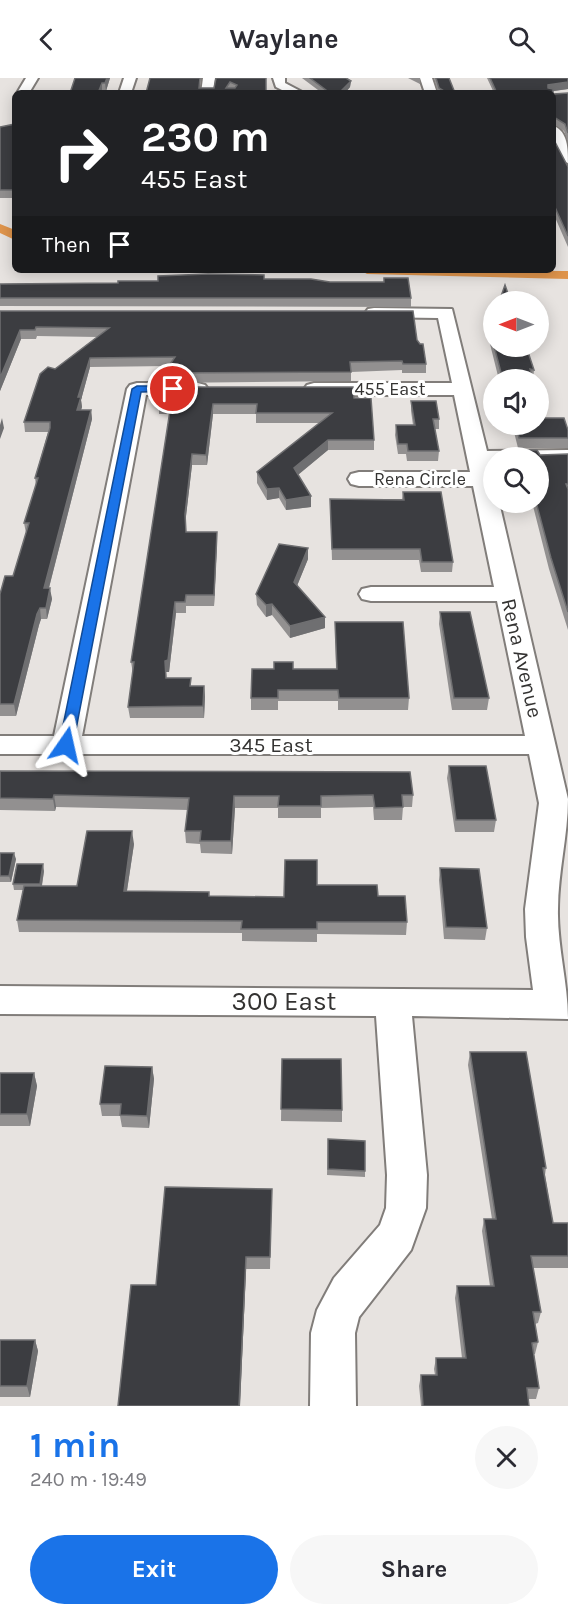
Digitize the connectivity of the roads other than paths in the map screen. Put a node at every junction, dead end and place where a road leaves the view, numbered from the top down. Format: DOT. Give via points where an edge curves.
graph roads {
  1 [pos="279,78"];
  2 [pos="290,90"];
  3 [pos="556,133"];
  4 [pos="568,159"];
  5 [pos="359,313"];
  6 [pos="220,389"];
  7 [pos="291,389"];
  8 [pos="462,389"];
  9 [pos="568,456"];
  10 [pos="479,468"];
  11 [pos="359,479"];
  12 [pos="371,594"];
  13 [pos="508,594"];
  14 [pos="0,745"];
  15 [pos="66,745"];
  16 [pos="541,745"];
  17 [pos="0,1000"];
  18 [pos="393,1003"];
  19 [pos="561,1005"];
  20 [pos="333,1406"];
  1 -- 2 [label="street" via="280,85"];
  3 -- 4 [label="street"];
  5 -- 8 [label="street, Rena Avenue" via="446,313"];
  6 -- 15 [label="street" via="137,389"];
  7 -- 8 [label="street, 455 East"];
  8 -- 10 [label="street, Rena Avenue"];
  9 -- 10 [label="street, Rena Circle"];
  10 -- 11 [label="street, Rena Circle"];
  10 -- 13 [label="street, Rena Avenue"];
  12 -- 13 [label="street"];
  13 -- 16 [label="street, Rena Avenue"];
  14 -- 15 [label="street, 345 East"];
  15 -- 16 [label="street, 345 East"];
  16 -- 19 [label="street, Rena Avenue" via="554,803 554,831 541,922"];
  17 -- 18 [label="street, 300 East"];
  18 -- 19 [label="street, 300 East"];
  18 -- 20 [label="street" via="407,1175 406,1208 396,1236 339,1310 333,1333"];
}
